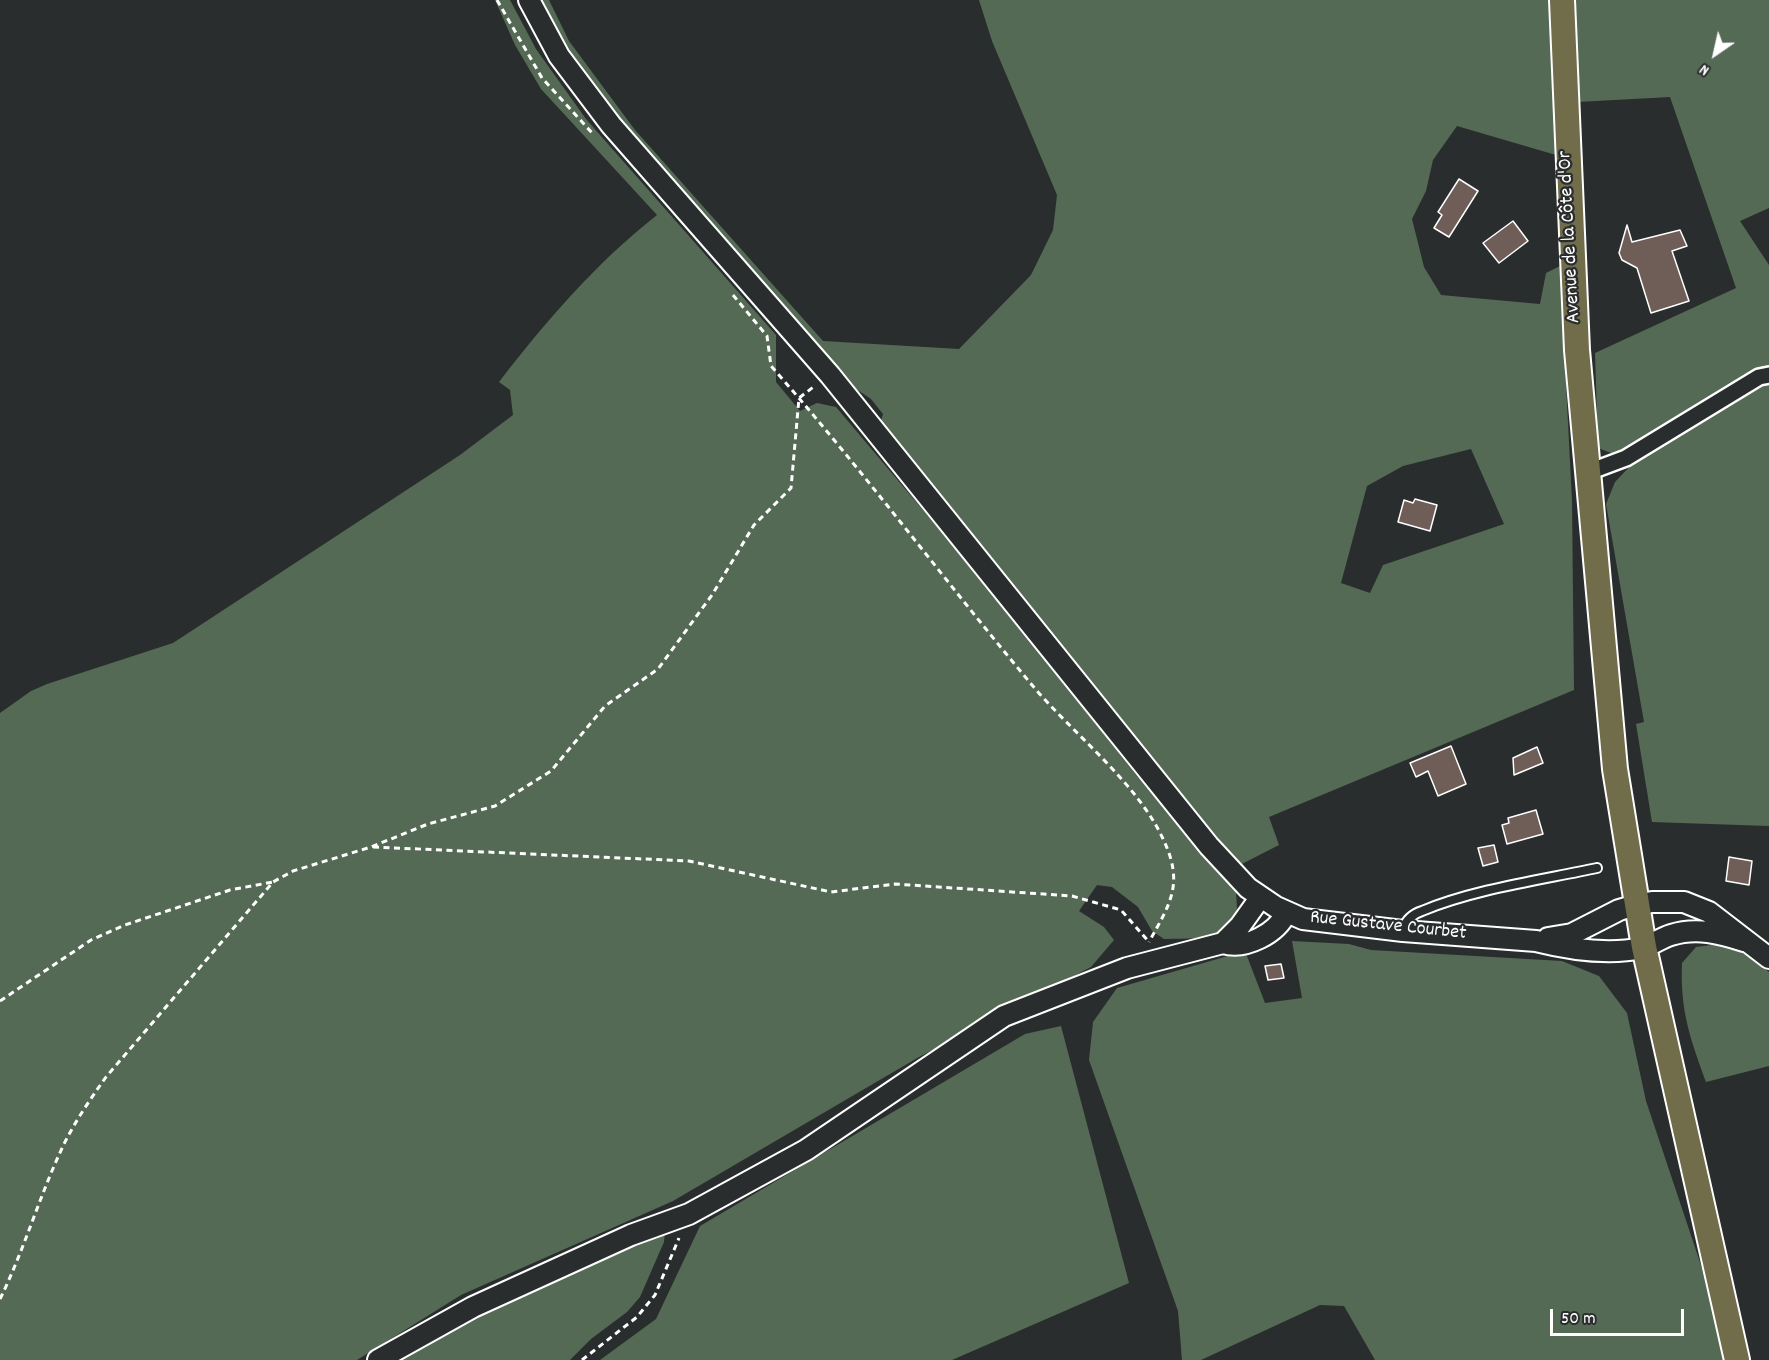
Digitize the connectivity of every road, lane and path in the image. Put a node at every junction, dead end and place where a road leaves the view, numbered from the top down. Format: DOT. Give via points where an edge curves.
graph roads {
  1 [pos="497,0"];
  2 [pos="529,0"];
  3 [pos="1562,0"];
  4 [pos="598,139"];
  5 [pos="732,293"];
  6 [pos="830,375"];
  7 [pos="1769,375"];
  8 [pos="799,398"];
  9 [pos="1586,473"];
  10 [pos="371,847"];
  11 [pos="1598,868"];
  12 [pos="273,882"];
  13 [pos="1260,898"];
  14 [pos="1636,905"];
  15 [pos="1286,913"];
  16 [pos="1403,931"];
  17 [pos="1536,941"];
  18 [pos="1744,941"];
  19 [pos="1149,942"];
  20 [pos="1223,943"];
  21 [pos="1644,947"];
  22 [pos="1164,958"];
  23 [pos="1769,958"];
  24 [pos="0,1001"];
  25 [pos="689,1214"];
  26 [pos="0,1299"];
  27 [pos="378,1360"];
  28 [pos="582,1360"];
  29 [pos="1737,1360"];
  1 -- 4 [label="path" via="542,78"];
  2 -- 6 [label="street, Rue Gustave Courbet" via="559,56 611,125"];
  3 -- 9 [label="main road, Avenue de la Côte d'Or"];
  5 -- 8 [label="path" via="766,336 771,366"];
  6 -- 8 [label="path"];
  6 -- 13 [label="street, Rue Gustave Courbet" via="1209,846"];
  7 -- 9 [label="street" via="1759,377 1626,458"];
  8 -- 10 [label="path" via="791,488 754,525 712,595 658,669 605,706 551,771 495,806 428,824"];
  8 -- 19 [label="path" via="1033,687 1131,790 1164,840 1175,891"];
  9 -- 14 [label="main road, Avenue de la Côte d'Or" via="1615,769"];
  10 -- 12 [label="path" via="301,868"];
  10 -- 19 [label="path" via="689,861 831,892 895,884 1072,896 1122,910"];
  11 -- 16 [label="lane" via="1491,891 1422,911 1406,922"];
  12 -- 24 [label="path" via="230,890 91,940"];
  12 -- 26 [label="path" via="106,1077 82,1111 64,1144"];
  13 -- 15 [label="street, Rue Gustave Courbet"];
  13 -- 20 [label="street"];
  14 -- 17 [label="street, Rue Gustave Courbet" via="1572,934"];
  14 -- 18 [label="street, Rue Gustave Courbet" via="1684,902 1709,912"];
  14 -- 21 [label="main road, Avenue de la Côte d'Or"];
  15 -- 16 [label="street, Rue Gustave Courbet" via="1303,919"];
  15 -- 20 [label="street" via="1278,926 1263,936 1236,945"];
  16 -- 17 [label="street, Rue Gustave Courbet"];
  17 -- 21 [label="street, Rue Gustave Courbet" via="1594,949"];
  18 -- 21 [label="street" via="1692,931"];
  18 -- 23 [label="street"];
  19 -- 22 [label="path"];
  20 -- 22 [label="street"];
  21 -- 29 [label="main road, Avenue de la Côte d'Or"];
  22 -- 25 [label="street" via="1127,968 1004,1016 806,1150"];
  25 -- 27 [label="street" via="631,1235 473,1307"];
  25 -- 28 [label="path" via="656,1295 637,1317"];
}
